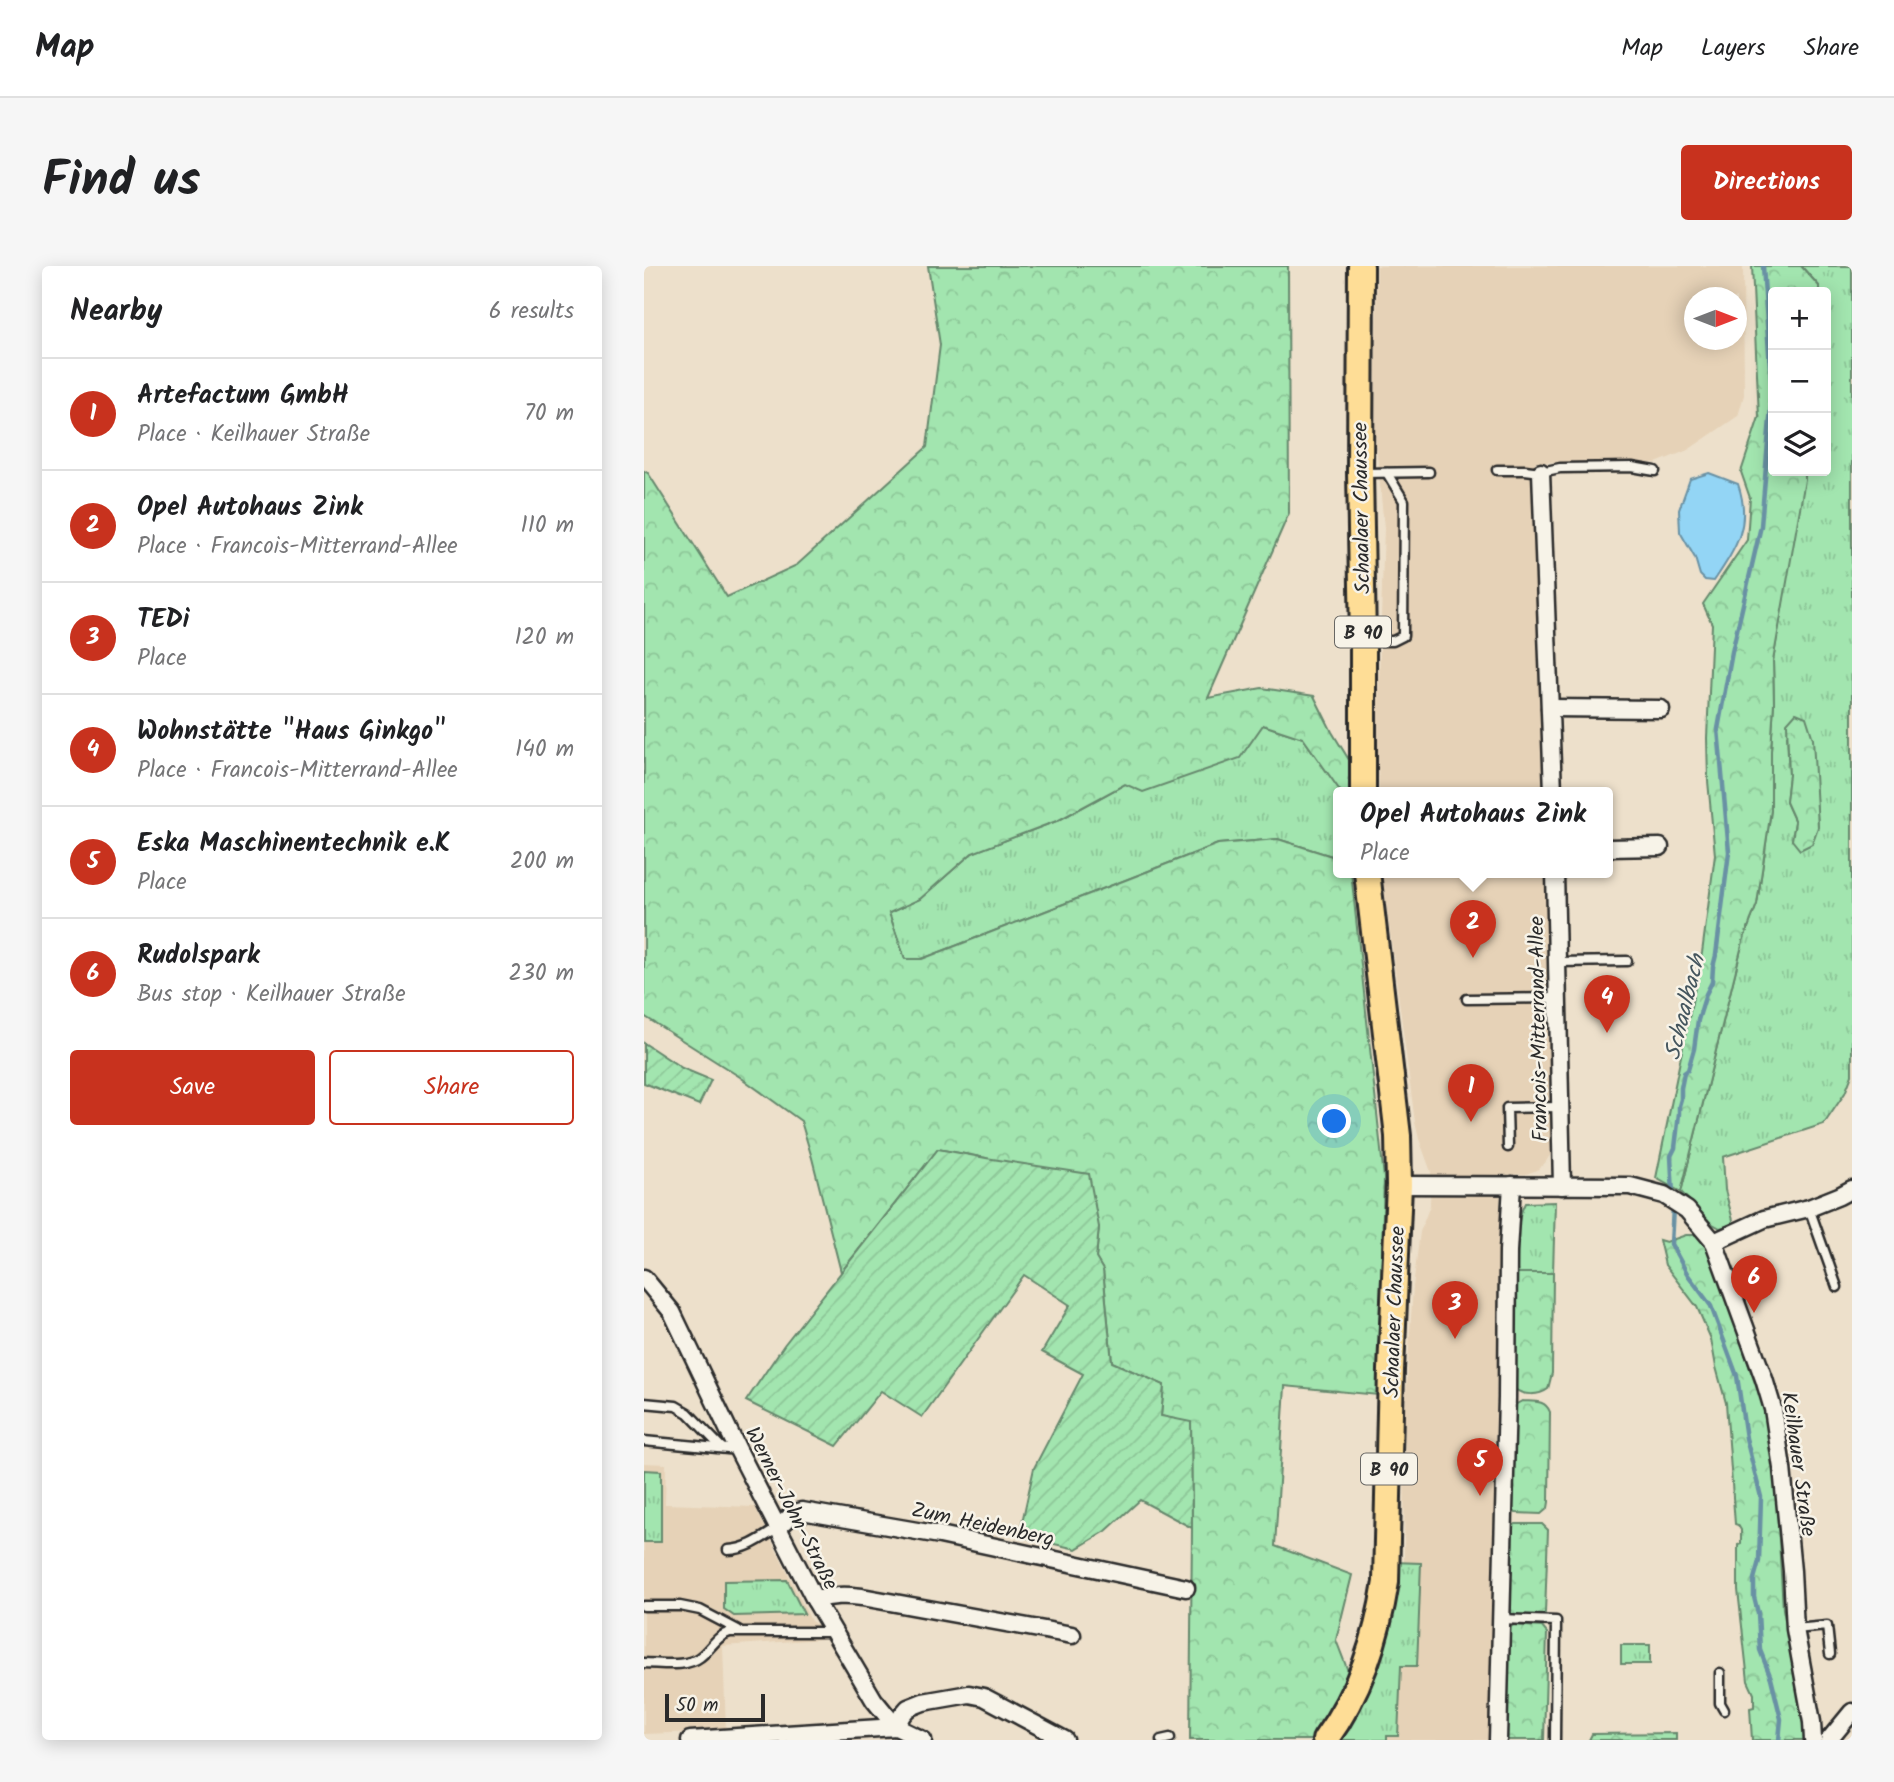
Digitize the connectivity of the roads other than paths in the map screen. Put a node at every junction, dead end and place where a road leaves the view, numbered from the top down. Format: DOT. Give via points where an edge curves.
graph roads {
  1 [pos="1361,266"];
  2 [pos="1497,470"];
  3 [pos="1655,471"];
  4 [pos="1360,472"];
  5 [pos="1429,472"];
  6 [pos="1541,472"];
  7 [pos="1387,473"];
  8 [pos="1363,641"];
  9 [pos="1550,708"];
  10 [pos="1661,709"];
  11 [pos="1363,787"];
  12 [pos="1553,787"];
  13 [pos="1660,847"];
  14 [pos="1613,848"];
  15 [pos="1368,878"];
  16 [pos="1555,878"];
  17 [pos="1627,961"];
  18 [pos="1557,962"];
  19 [pos="1558,998"];
  20 [pos="1467,999"];
  21 [pos="1560,1107"];
  22 [pos="1508,1147"];
  23 [pos="1399,1185"];
  24 [pos="1512,1185"];
  25 [pos="1562,1186"];
  26 [pos="1852,1189"];
  27 [pos="1809,1208"];
  28 [pos="1714,1242"];
  29 [pos="644,1278"];
  30 [pos="1837,1287"];
  31 [pos="644,1404"];
  32 [pos="644,1441"];
  33 [pos="730,1449"];
  34 [pos="778,1528"];
  35 [pos="728,1550"];
  36 [pos="1186,1588"];
  37 [pos="815,1600"];
  38 [pos="644,1606"];
  39 [pos="1502,1619"];
  40 [pos="1795,1629"];
  41 [pos="741,1632"];
  42 [pos="834,1632"];
  43 [pos="1072,1635"];
  44 [pos="1830,1654"];
  45 [pos="644,1663"];
  46 [pos="1720,1673"];
  47 [pos="1724,1710"];
  48 [pos="1852,1712"];
  49 [pos="896,1727"];
  50 [pos="690,1740"];
  51 [pos="923,1740"];
  52 [pos="1065,1740"];
  53 [pos="1325,1740"];
  54 [pos="1498,1740"];
  55 [pos="1555,1740"];
  56 [pos="1813,1740"];
  57 [pos="1829,1740"];
  1 -- 4 [label="main road, Schaalaer Chaussee / B 90"];
  2 -- 6 [label="lane"];
  3 -- 6 [label="lane" via="1632,467"];
  4 -- 7 [label="lane"];
  4 -- 8 [label="main road, Schaalaer Chaussee / B 90"];
  5 -- 7 [label="lane"];
  6 -- 9 [label="street"];
  7 -- 8 [label="lane" via="1404,501 1403,636 1393,641"];
  8 -- 11 [label="main road, Schaalaer Chaussee / B 90"];
  9 -- 10 [label="street"];
  9 -- 12 [label="street"];
  13 -- 14 [label="street"];
  15 -- 23 [label="main road, Schaalaer Chaussee / B 90" via="1398,1136"];
  16 -- 18 [label="street, Francois-Mitterrand-Allee"];
  17 -- 18 [label="lane"];
  18 -- 19 [label="street, Francois-Mitterrand-Allee"];
  19 -- 20 [label="lane"];
  19 -- 21 [label="street, Francois-Mitterrand-Allee"];
  21 -- 22 [label="lane" via="1507,1108"];
  21 -- 25 [label="street, Francois-Mitterrand-Allee"];
  23 -- 24 [label="street, Keilhauer Straße"];
  23 -- 53 [label="main road, Schaalaer Chaussee / B 90" via="1386,1582 1368,1661"];
  24 -- 25 [label="street, Keilhauer Straße"];
  24 -- 39 [label="street" via="1508,1251 1512,1398"];
  25 -- 28 [label="street, Keilhauer Straße" via="1630,1186 1664,1195 1687,1210"];
  26 -- 27 [label="street"];
  27 -- 28 [label="street" via="1764,1219"];
  27 -- 30 [label="lane"];
  28 -- 40 [label="street, Keilhauer Straße" via="1773,1409"];
  29 -- 33 [label="street, Werner-John-Straße" via="672,1312"];
  31 -- 33 [label="lane" via="676,1406"];
  32 -- 33 [label="lane"];
  33 -- 34 [label="street, Werner-John-Straße"];
  34 -- 35 [label="lane" via="751,1544"];
  34 -- 36 [label="street, Zum Heidenberg" via="802,1511"];
  34 -- 37 [label="street, Werner-John-Straße"];
  37 -- 42 [label="street, Werner-John-Straße"];
  37 -- 43 [label="street" via="830,1595 862,1597"];
  38 -- 41 [label="lane" via="700,1610"];
  39 -- 54 [label="street"];
  39 -- 55 [label="lane" via="1556,1621 1560,1705"];
  40 -- 44 [label="lane" via="1827,1626"];
  40 -- 56 [label="street, Keilhauer Straße"];
  41 -- 42 [label="lane"];
  41 -- 45 [label="lane" via="722,1635 699,1659 687,1663"];
  42 -- 49 [label="street, Werner-John-Straße" via="874,1700"];
  46 -- 47 [label="lane"];
  48 -- 57 [label="street"];
  49 -- 50 [label="street"];
  49 -- 51 [label="street, Werner-John-Straße"];
  49 -- 52 [label="street" via="908,1708 969,1694 984,1697"];
}
